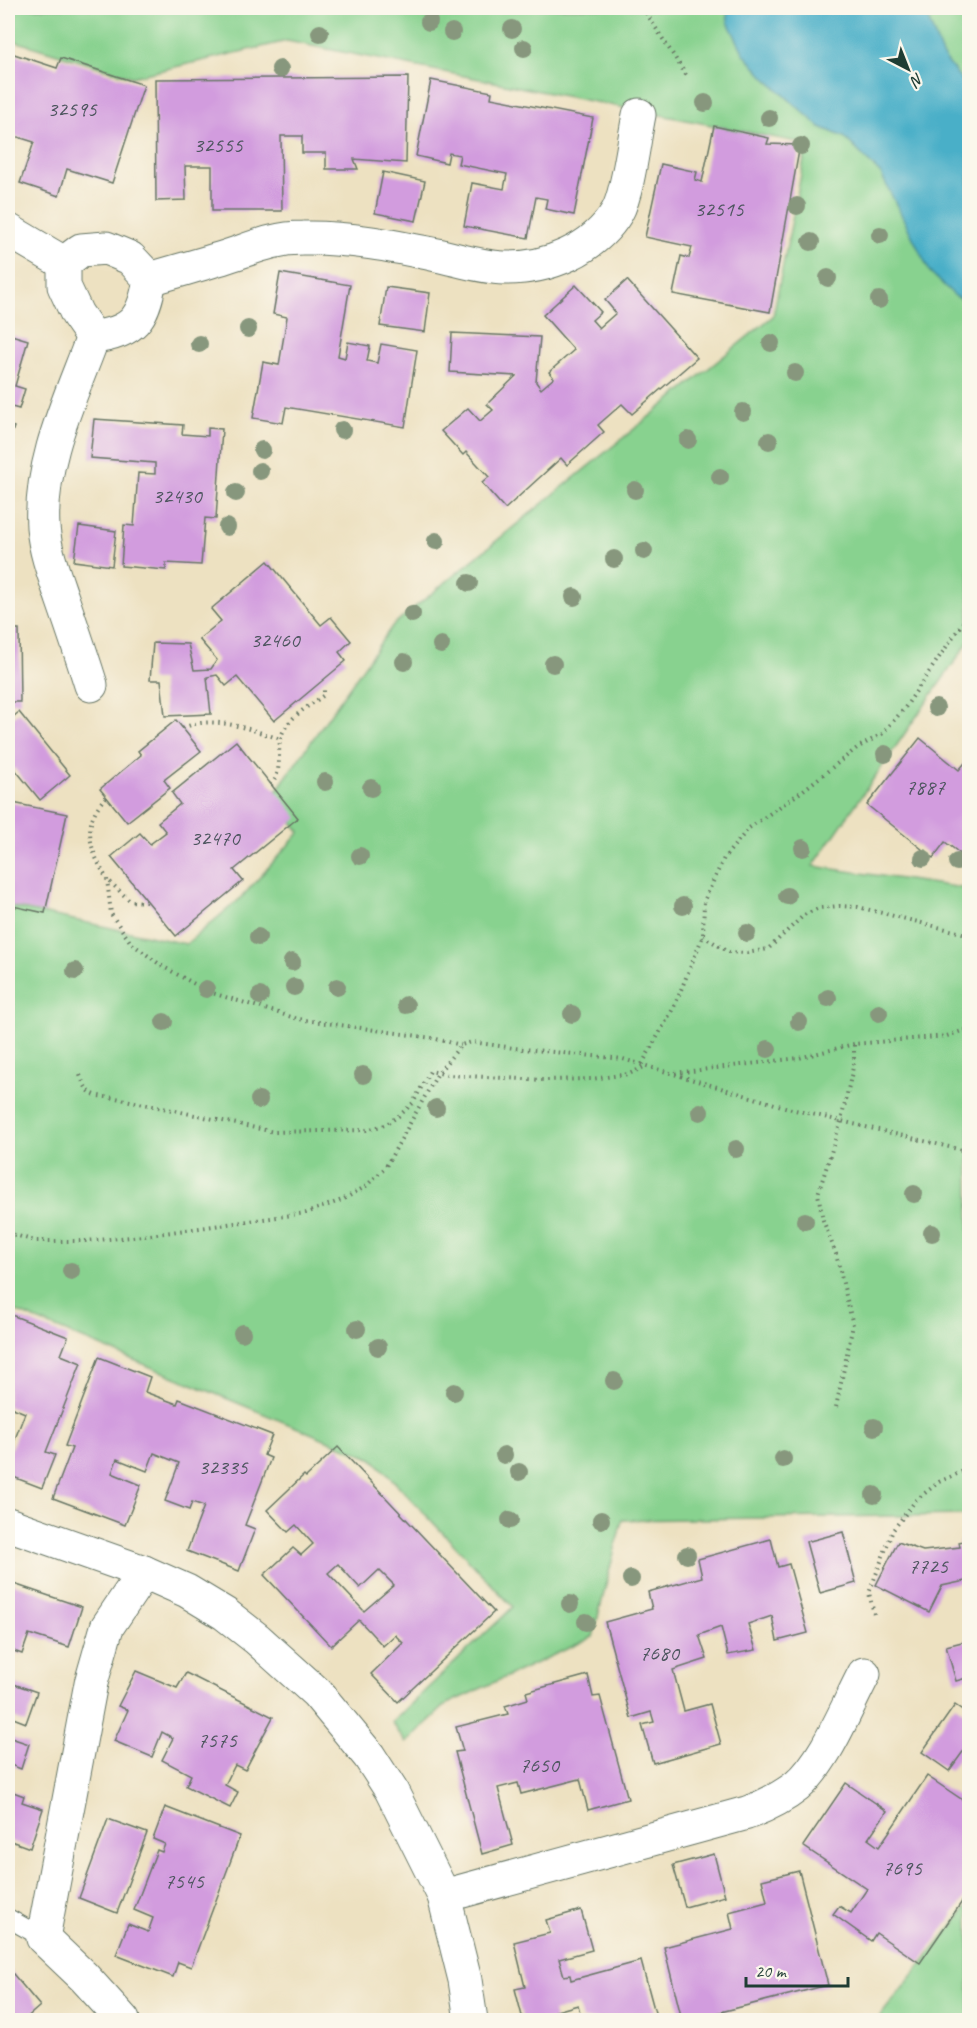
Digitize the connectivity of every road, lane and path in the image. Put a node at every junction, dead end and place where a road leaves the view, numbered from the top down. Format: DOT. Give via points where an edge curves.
graph roads {
  1 [pos="643,8"];
  2 [pos="688,78"];
  3 [pos="639,115"];
  4 [pos="8,230"];
  5 [pos="64,263"];
  6 [pos="150,279"];
  7 [pos="93,337"];
  8 [pos="969,612"];
  9 [pos="92,685"];
  10 [pos="324,686"];
  11 [pos="183,728"];
  12 [pos="281,739"];
  13 [pos="271,785"];
  14 [pos="106,797"];
  15 [pos="107,879"];
  16 [pos="146,902"];
  17 [pos="969,935"];
  18 [pos="702,936"];
  19 [pos="969,1028"];
  20 [pos="854,1044"];
  21 [pos="461,1045"];
  22 [pos="642,1064"];
  23 [pos="647,1065"];
  24 [pos="438,1073"];
  25 [pos="673,1073"];
  26 [pos="81,1075"];
  27 [pos="841,1121"];
  28 [pos="969,1152"];
  29 [pos="8,1233"];
  30 [pos="836,1407"];
  31 [pos="969,1468"];
  32 [pos="8,1524"];
  33 [pos="144,1572"];
  34 [pos="874,1614"];
  35 [pos="864,1674"];
  36 [pos="444,1896"];
  37 [pos="8,1918"];
  38 [pos="43,1938"];
  39 [pos="123,2020"];
  40 [pos="471,2020"];
  1 -- 2 [label="path"];
  3 -- 6 [label="street" via="617,212 586,245 562,258 534,266 503,268 334,238 300,238 267,241"];
  4 -- 5 [label="street"];
  5 -- 6 [label="street" via="81,250 106,248 130,258"];
  5 -- 7 [label="street" via="64,286"];
  6 -- 7 [label="street" via="147,299 135,322 114,335"];
  7 -- 9 [label="street" via="58,433 43,495 43,528 50,563"];
  8 -- 18 [label="path" via="904,709 882,734 856,748 749,828 724,858 704,901"];
  10 -- 12 [label="path" via="324,695 290,721"];
  11 -- 12 [label="path" via="225,723"];
  12 -- 13 [label="path" via="277,778"];
  14 -- 15 [label="path" via="92,814 90,837"];
  15 -- 16 [label="path" via="130,901"];
  15 -- 21 [label="path" via="111,914 131,943 209,992 298,1019"];
  17 -- 18 [label="path" via="858,907 839,906 819,908 804,915 768,949 729,952"];
  18 -- 22 [label="path" via="674,1007"];
  19 -- 20 [label="path" via="948,1036"];
  20 -- 25 [label="path" via="799,1058"];
  20 -- 27 [label="path" via="854,1063"];
  21 -- 22 [label="path" via="472,1042"];
  21 -- 24 [label="path"];
  22 -- 23 [label="path"];
  23 -- 24 [label="path" via="629,1074 591,1079"];
  23 -- 25 [label="path"];
  24 -- 26 [label="path" via="430,1071 413,1103 385,1125 366,1130 309,1132 274,1132 95,1096"];
  24 -- 29 [label="path" via="385,1168 365,1187 342,1200 306,1213 143,1236 35,1241"];
  25 -- 27 [label="path"];
  27 -- 28 [label="path"];
  27 -- 30 [label="path" via="818,1194 853,1325"];
  31 -- 34 [label="path" via="939,1482 916,1500 893,1530 870,1593"];
  32 -- 33 [label="street"];
  33 -- 36 [label="street" via="225,1614 317,1694 369,1756 391,1790"];
  33 -- 38 [label="street" via="107,1627 91,1683"];
  35 -- 36 [label="street" via="817,1765 774,1802 747,1813"];
  36 -- 40 [label="street"];
  37 -- 38 [label="lane"];
  38 -- 39 [label="street"];
}
